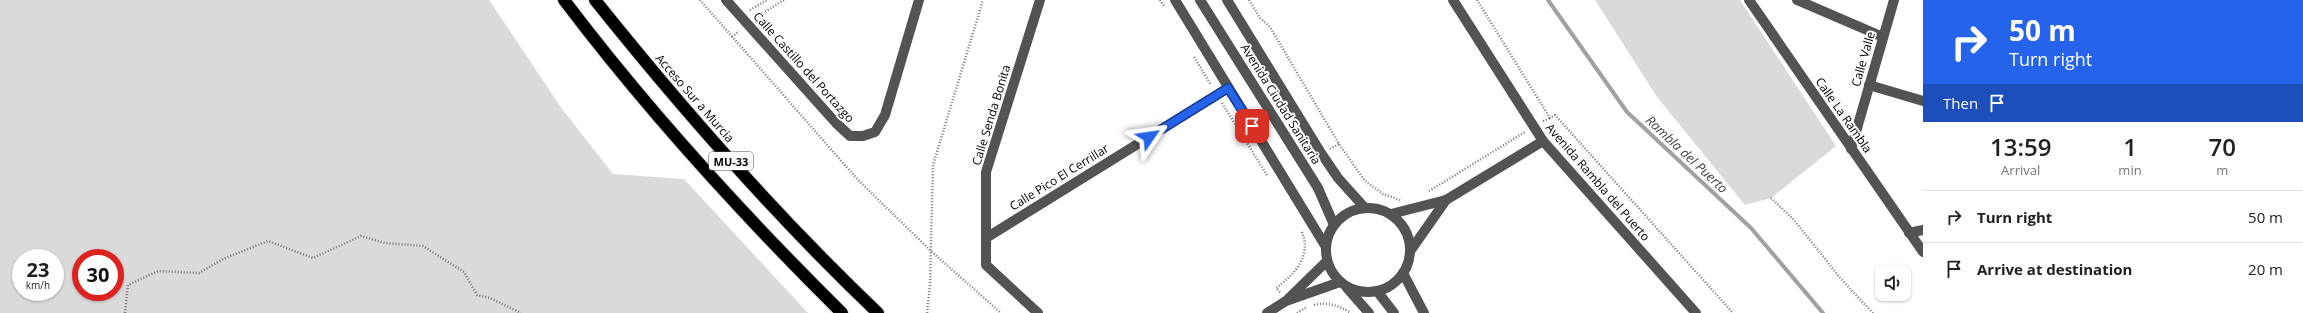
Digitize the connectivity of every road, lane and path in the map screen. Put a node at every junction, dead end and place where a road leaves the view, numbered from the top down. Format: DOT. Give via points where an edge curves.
graph roads {
  1 [pos="564,0"];
  2 [pos="595,0"];
  3 [pos="700,0"];
  4 [pos="726,0"];
  5 [pos="767,0"];
  6 [pos="919,0"];
  7 [pos="982,0"];
  8 [pos="1040,0"];
  9 [pos="1160,0"];
  10 [pos="1175,0"];
  11 [pos="1200,0"];
  12 [pos="1227,0"];
  13 [pos="1249,0"];
  14 [pos="1453,0"];
  15 [pos="1477,0"];
  16 [pos="1749,0"];
  17 [pos="1797,0"];
  18 [pos="1894,0"];
  19 [pos="1164,7"];
  20 [pos="740,16"];
  21 [pos="1883,36"];
  22 [pos="1193,54"];
  23 [pos="1869,85"];
  24 [pos="1228,88"];
  25 [pos="1217,95"];
  26 [pos="1923,101"];
  27 [pos="1550,118"];
  28 [pos="1533,127"];
  29 [pos="1543,141"];
  30 [pos="1851,149"];
  31 [pos="1270,179"];
  32 [pos="1422,196"];
  33 [pos="1771,198"];
  34 [pos="1402,200"];
  35 [pos="1446,200"];
  36 [pos="1365,208"];
  37 [pos="1391,214"];
  38 [pos="1299,226"];
  39 [pos="1334,226"];
  40 [pos="1923,230"];
  41 [pos="1909,233"];
  42 [pos="986,238"];
  43 [pos="1326,247"];
  44 [pos="1411,250"];
  45 [pos="931,251"];
  46 [pos="1923,252"];
  47 [pos="1327,261"];
  48 [pos="1404,273"];
  49 [pos="1342,283"];
  50 [pos="1377,291"];
  51 [pos="1286,301"];
  52 [pos="125,313"];
  53 [pos="521,313"];
  54 [pos="842,313"];
  55 [pos="878,313"];
  56 [pos="927,313"];
  57 [pos="1001,313"];
  58 [pos="1038,313"];
  59 [pos="1267,313"];
  60 [pos="1297,313"];
  61 [pos="1351,313"];
  62 [pos="1369,313"];
  63 [pos="1394,313"];
  64 [pos="1424,313"];
  65 [pos="1696,313"];
  66 [pos="1733,313"];
  67 [pos="1873,313"];
  1 -- 54 [label="highway, MU-33" via="662,121 749,217"];
  2 -- 55 [label="highway, Acceso Sur a Murcia / MU-33" via="725,154 816,252"];
  3 -- 45 [label="path" via="858,180"];
  4 -- 20 [label="street, Calle Castillo del Portazgo"];
  5 -- 20 [label="path"];
  6 -- 20 [label="street, Calle Castillo del Portazgo" via="885,115 875,132 863,136 850,136 836,123"];
  7 -- 45 [label="path" via="933,165"];
  8 -- 42 [label="street, Calle Senda Bonita" via="986,172"];
  9 -- 19 [label="path"];
  10 -- 24 [label="street"];
  11 -- 39 [label="street, Avenida Ciudad Sanitaria" via="1318,188"];
  12 -- 36 [label="street, Avenida Ciudad Sanitaria" via="1322,153 1346,188"];
  13 -- 34 [label="path" via="1260,18 1270,27 1339,144 1365,182 1383,194"];
  14 -- 28 [label="street, Avenida Rambla del Puerto"];
  15 -- 27 [label="path"];
  16 -- 30 [label="street, Calle La Rambla"];
  17 -- 21 [label="street"];
  18 -- 21 [label="street, Calle Valle"];
  21 -- 23 [label="street, Calle Valle"];
  22 -- 25 [label="path"];
  23 -- 26 [label="street"];
  23 -- 30 [label="street, Calle Valle"];
  24 -- 25 [label="street, Calle Pico El Cerrillar"];
  24 -- 43 [label="street"];
  25 -- 31 [label="path"];
  25 -- 42 [label="street, Calle Pico El Cerrillar"];
  27 -- 28 [label="path"];
  27 -- 66 [label="path" via="1555,115"];
  28 -- 29 [label="street, Avenida Rambla del Puerto"];
  28 -- 32 [label="path"];
  29 -- 35 [label="street"];
  29 -- 65 [label="street, Avenida Rambla del Puerto"];
  30 -- 41 [label="street, Calle La Rambla"];
  33 -- 67 [label="path" via="1794,220 1841,279"];
  35 -- 37 [label="street"];
  35 -- 44 [label="street"];
  36 -- 37 [label="street" via="1374,208"];
  36 -- 39 [label="street" via="1347,213"];
  37 -- 44 [label="street" via="1404,227"];
  38 -- 51 [label="path" via="1304,236 1301,265 1292,276 1276,288"];
  39 -- 43 [label="street"];
  40 -- 41 [label="street"];
  41 -- 46 [label="street, Calle La Rambla"];
  42 -- 58 [label="street, Calle Senda Bonita" via="986,266"];
  43 -- 47 [label="street"];
  44 -- 48 [label="street"];
  45 -- 56 [label="path"];
  45 -- 57 [label="path"];
  47 -- 49 [label="street"];
  47 -- 51 [label="street"];
  48 -- 50 [label="street" via="1387,288"];
  48 -- 64 [label="street"];
  49 -- 50 [label="street" via="1360,292"];
  49 -- 51 [label="street"];
  49 -- 62 [label="street"];
  50 -- 63 [label="street"];
  51 -- 59 [label="street"];
  52 -- 53 [label="path" via="128,285 158,271 199,273 223,259 268,241 313,258 362,236 385,243 423,246 464,272 477,295 490,298"];
  60 -- 61 [label="path" via="1310,305 1324,303 1339,306"];
}
